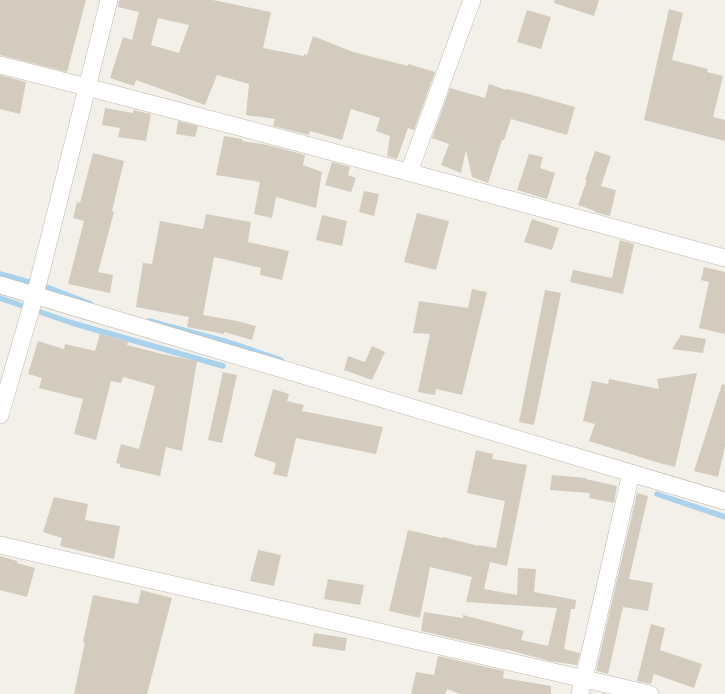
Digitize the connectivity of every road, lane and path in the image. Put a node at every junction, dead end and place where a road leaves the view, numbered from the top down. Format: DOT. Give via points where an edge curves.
graph roads {
  1 [pos="109,0"];
  2 [pos="472,0"];
  3 [pos="0,66"];
  4 [pos="88,87"];
  5 [pos="409,172"];
  6 [pos="725,258"];
  7 [pos="0,285"];
  8 [pos="35,295"];
  9 [pos="0,415"];
  10 [pos="631,473"];
  11 [pos="725,501"];
  12 [pos="0,545"];
  13 [pos="582,686"];
  14 [pos="650,694"];
  1 -- 4 [label="street"];
  2 -- 5 [label="street"];
  3 -- 4 [label="street"];
  4 -- 5 [label="street"];
  4 -- 8 [label="street"];
  5 -- 6 [label="street"];
  7 -- 8 [label="street"];
  8 -- 9 [label="street"];
  8 -- 10 [label="street"];
  10 -- 11 [label="street"];
  10 -- 13 [label="street"];
  12 -- 13 [label="street"];
  13 -- 14 [label="street"];
}
